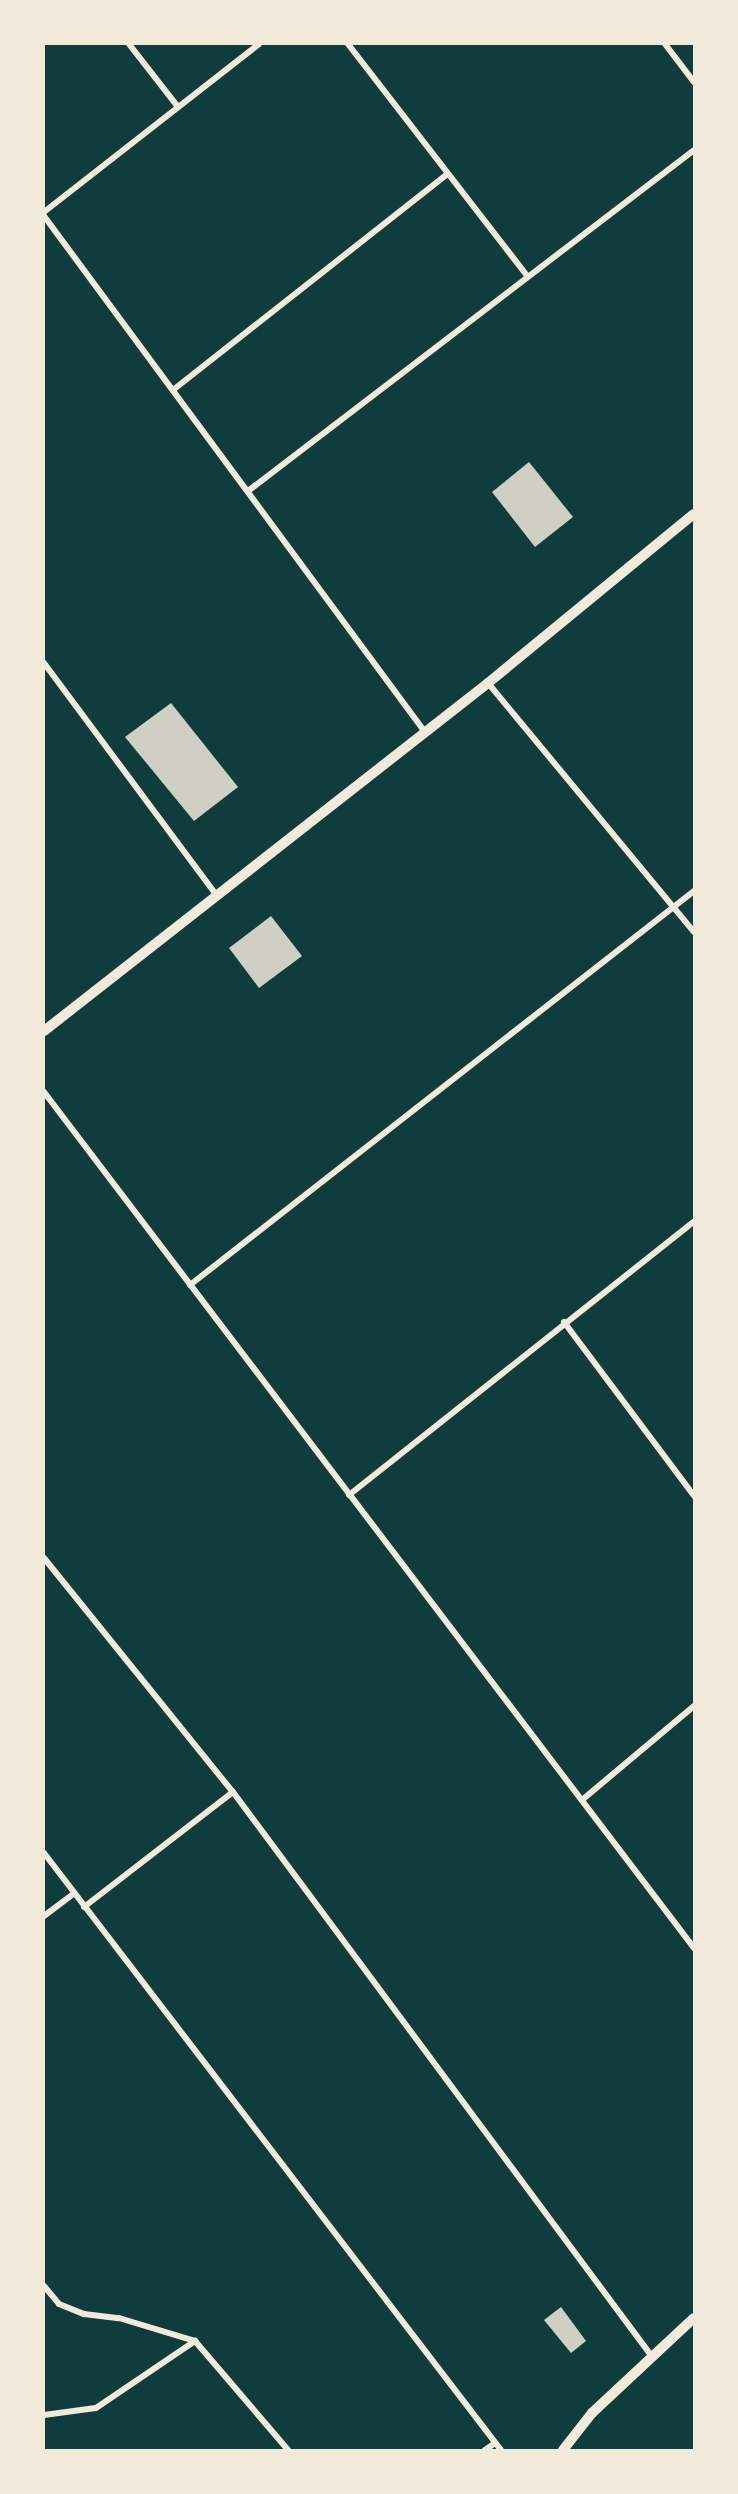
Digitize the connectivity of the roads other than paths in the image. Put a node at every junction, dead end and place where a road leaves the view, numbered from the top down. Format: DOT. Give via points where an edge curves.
graph roads {
  1 [pos="129,44"];
  2 [pos="259,44"];
  3 [pos="348,44"];
  4 [pos="665,44"];
  5 [pos="694,82"];
  6 [pos="178,107"];
  7 [pos="694,150"];
  8 [pos="447,174"];
  9 [pos="44,214"];
  10 [pos="526,274"];
  11 [pos="173,390"];
  12 [pos="248,491"];
  13 [pos="694,514"];
  14 [pos="44,663"];
  15 [pos="488,683"];
  16 [pos="425,732"];
  17 [pos="694,891"];
  18 [pos="217,896"];
  19 [pos="674,908"];
  20 [pos="694,932"];
  21 [pos="44,1031"];
  22 [pos="44,1092"];
  23 [pos="694,1222"];
  24 [pos="190,1285"];
  25 [pos="564,1322"];
  26 [pos="350,1495"];
  27 [pos="694,1496"];
  28 [pos="44,1558"];
  29 [pos="694,1706"];
  30 [pos="233,1792"];
  31 [pos="582,1800"];
  32 [pos="44,1853"];
  33 [pos="74,1893"];
  34 [pos="84,1907"];
  35 [pos="44,1916"];
  36 [pos="694,1948"];
  37 [pos="44,2286"];
  38 [pos="694,2318"];
  39 [pos="195,2341"];
  40 [pos="650,2354"];
  41 [pos="44,2415"];
  42 [pos="495,2443"];
  43 [pos="288,2451"];
  44 [pos="485,2451"];
  45 [pos="501,2451"];
  46 [pos="563,2451"];
  1 -- 6 [label="street"];
  2 -- 6 [label="street"];
  3 -- 8 [label="street"];
  4 -- 5 [label="street"];
  6 -- 9 [label="street"];
  7 -- 10 [label="street"];
  8 -- 10 [label="street"];
  8 -- 11 [label="street"];
  9 -- 11 [label="street"];
  10 -- 12 [label="street"];
  11 -- 12 [label="street"];
  12 -- 16 [label="street"];
  13 -- 15 [label="street"];
  14 -- 18 [label="street"];
  15 -- 16 [label="street"];
  15 -- 19 [label="street"];
  16 -- 18 [label="street"];
  17 -- 19 [label="street"];
  18 -- 21 [label="street"];
  19 -- 20 [label="street"];
  19 -- 24 [label="street"];
  22 -- 24 [label="street"];
  23 -- 25 [label="street"];
  24 -- 26 [label="street"];
  25 -- 26 [label="street"];
  25 -- 27 [label="street"];
  26 -- 31 [label="street"];
  28 -- 30 [label="street"];
  29 -- 31 [label="street"];
  30 -- 34 [label="street"];
  30 -- 40 [label="street"];
  31 -- 36 [label="street"];
  32 -- 33 [label="street"];
  33 -- 34 [label="street"];
  33 -- 35 [label="street"];
  34 -- 42 [label="street"];
  37 -- 39 [label="street" via="59,2304 84,2314 119,2318"];
  38 -- 40 [label="street"];
  39 -- 41 [label="street" via="96,2408"];
  39 -- 43 [label="street"];
  40 -- 46 [label="street"];
  42 -- 44 [label="street"];
  42 -- 45 [label="street"];
}
